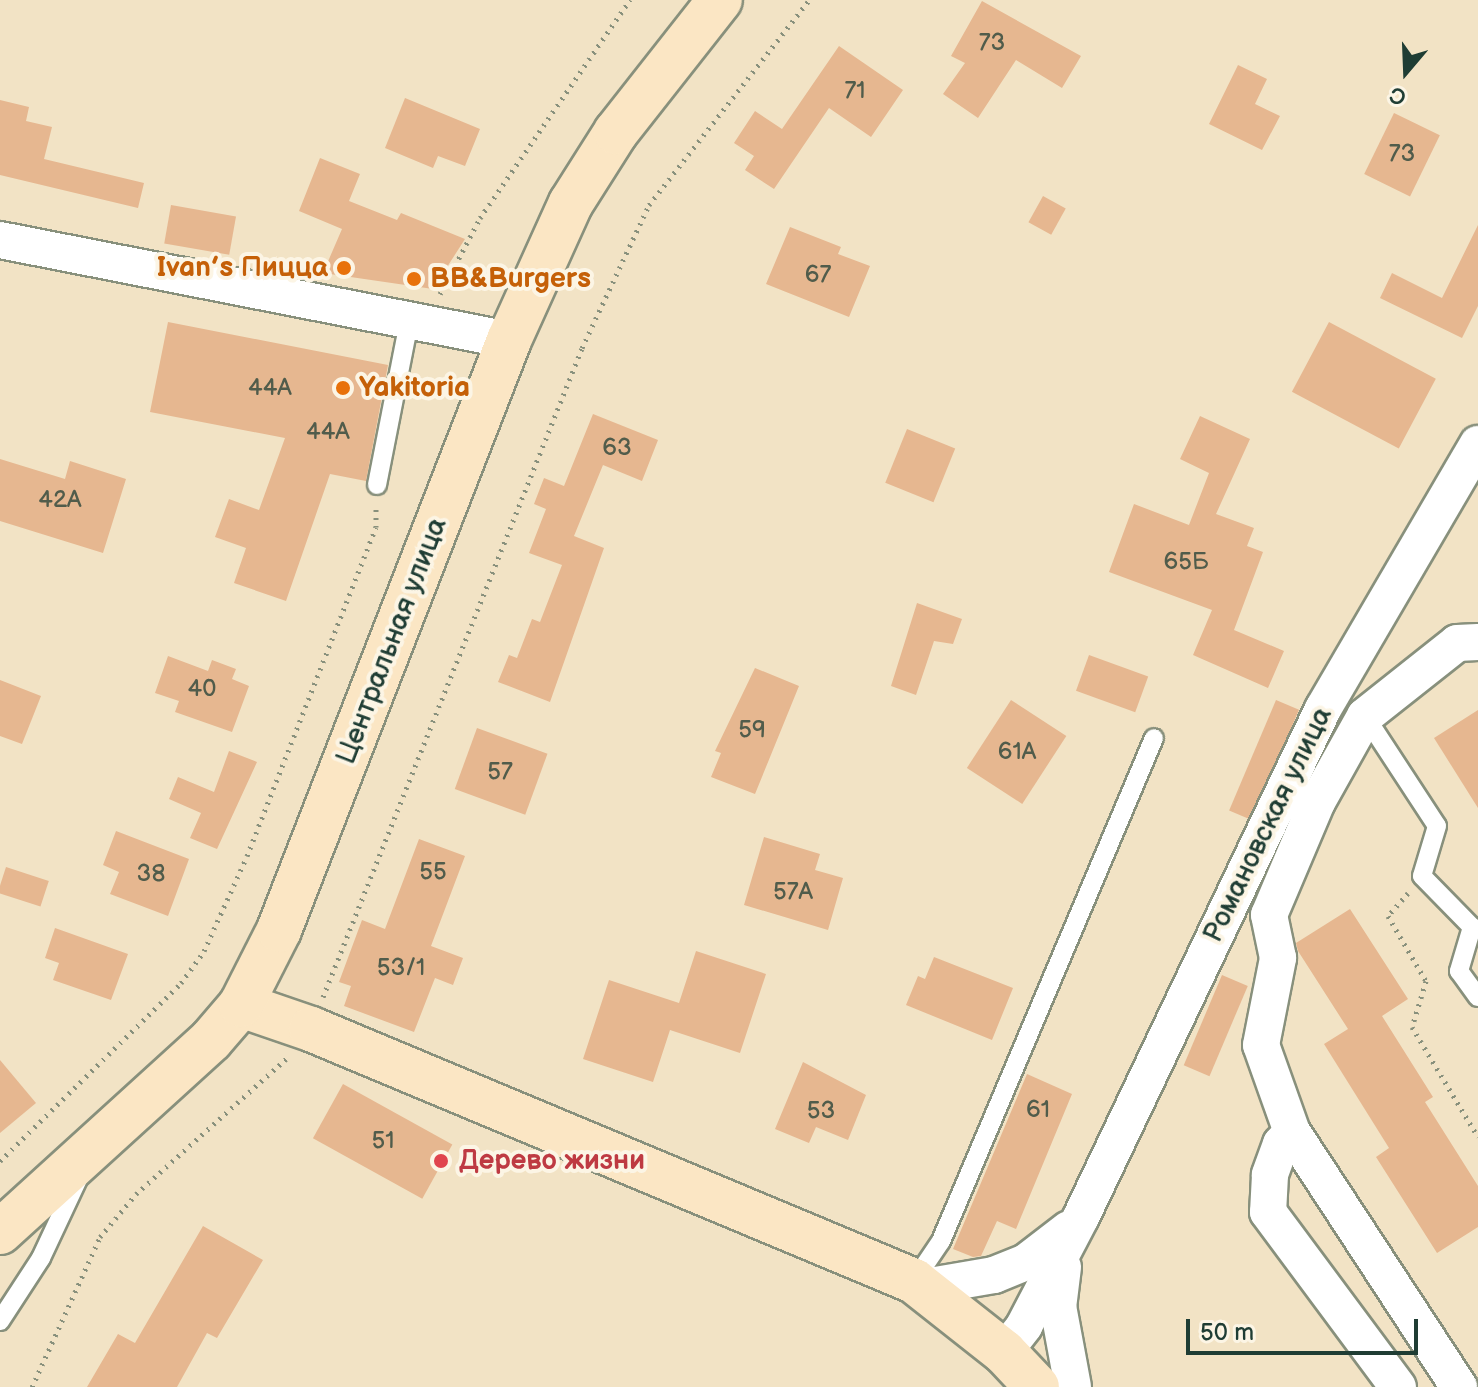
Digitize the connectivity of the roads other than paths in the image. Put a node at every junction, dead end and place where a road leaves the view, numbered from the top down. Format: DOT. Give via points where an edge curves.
graph roads {
  1 [pos="720,0"];
  2 [pos="0,240"];
  3 [pos="417,323"];
  4 [pos="509,340"];
  5 [pos="1478,444"];
  6 [pos="377,485"];
  7 [pos="1478,642"];
  8 [pos="1365,716"];
  9 [pos="1154,738"];
  10 [pos="1478,997"];
  11 [pos="241,1005"];
  12 [pos="1292,1132"];
  13 [pos="95,1142"];
  14 [pos="1081,1217"];
  15 [pos="0,1232"];
  16 [pos="919,1284"];
  17 [pos="0,1321"];
  18 [pos="1019,1372"];
  19 [pos="1073,1387"];
  20 [pos="1398,1387"];
  21 [pos="1459,1387"];
  1 -- 4 [label="main road, Центральная улица" via="571,203"];
  2 -- 3 [label="street"];
  3 -- 4 [label="street"];
  3 -- 6 [label="lane"];
  4 -- 11 [label="main road, Центральная улица" via="279,930"];
  5 -- 14 [label="street, Романовская улица" via="1323,709"];
  7 -- 8 [label="street" via="1457,643"];
  8 -- 10 [label="lane" via="1437,826 1422,876 1472,927 1459,971"];
  8 -- 12 [label="street" via="1317,802 1269,915 1278,958 1261,1045"];
  9 -- 16 [label="lane"];
  11 -- 13 [label="main road, Центральная улица" via="211,1040"];
  11 -- 16 [label="main road" via="311,1029"];
  12 -- 20 [label="street" via="1281,1144 1270,1175 1268,1212"];
  12 -- 21 [label="street"];
  13 -- 15 [label="main road, Центральная улица"];
  13 -- 17 [label="lane" via="41,1258"];
  14 -- 16 [label="street, Романовская улица" via="1026,1262 994,1275"];
  14 -- 18 [label="street, Романовская улица" via="1024,1326"];
  14 -- 19 [label="street, Романовская улица" via="1059,1284 1061,1333"];
  16 -- 18 [label="main road"];
}
